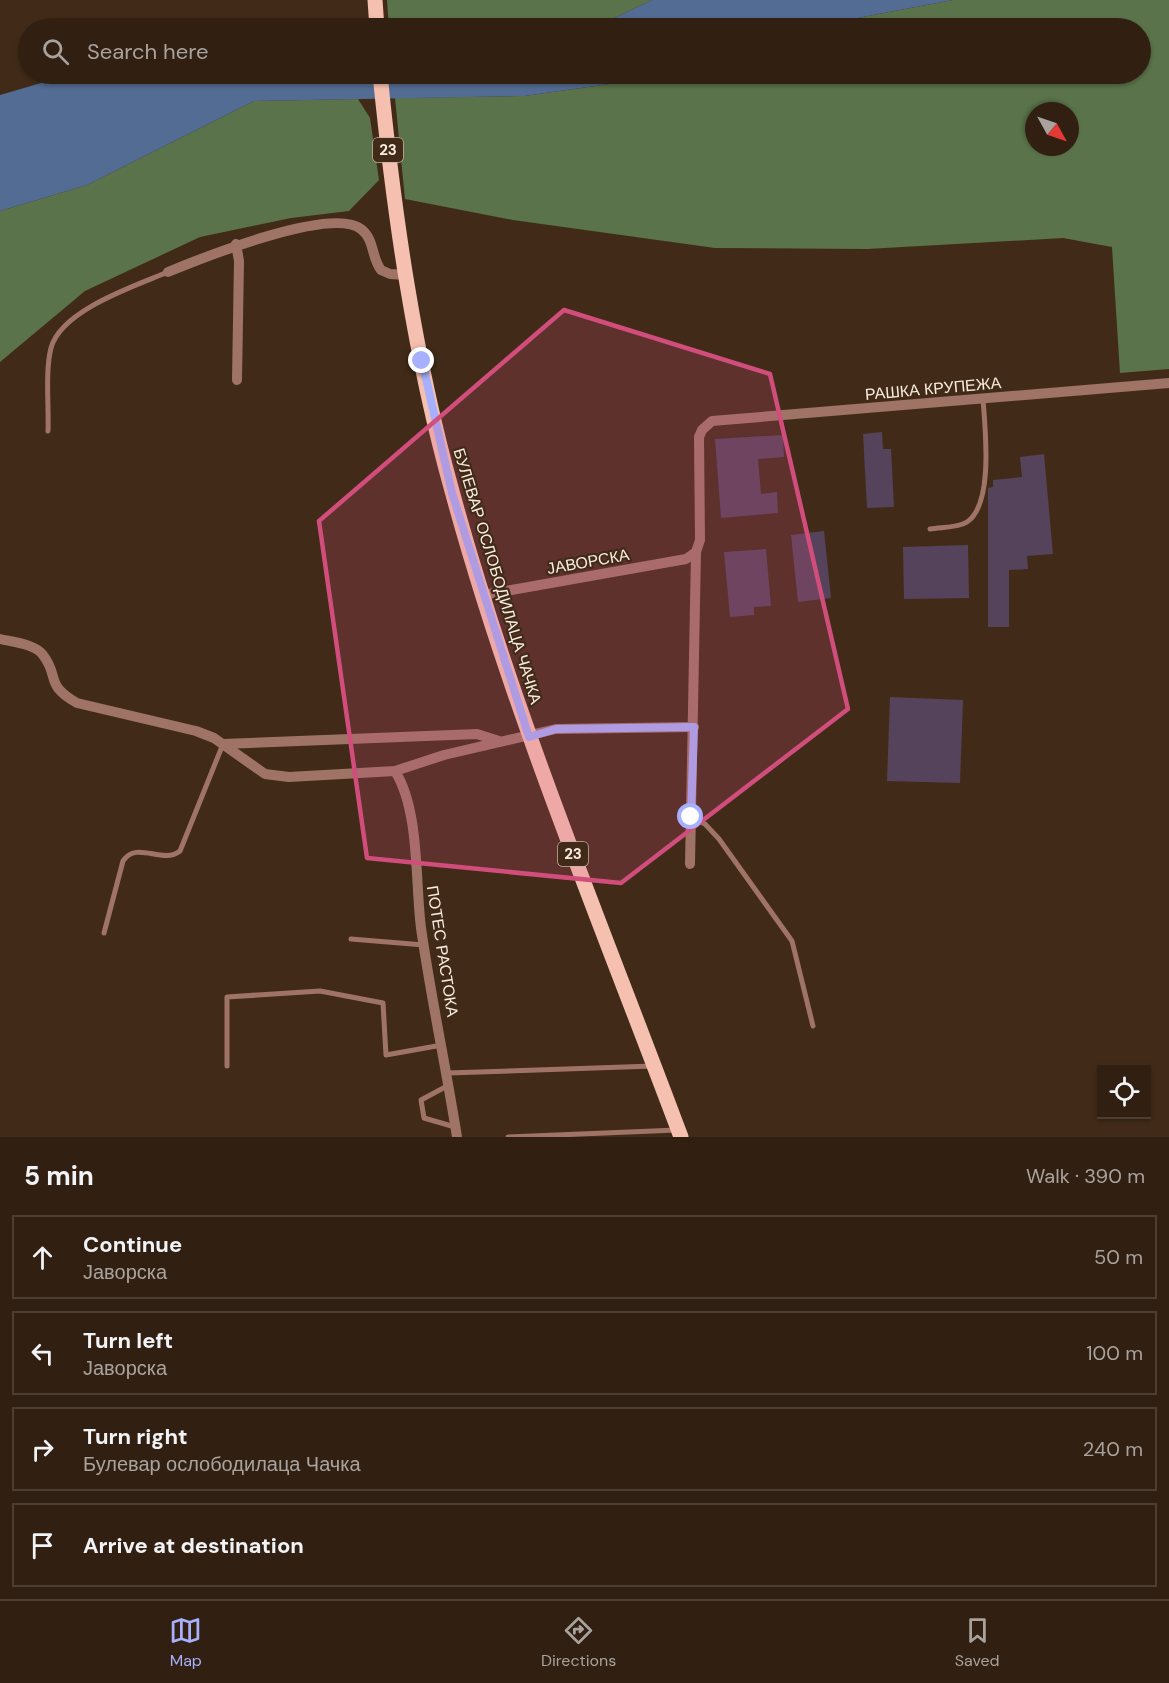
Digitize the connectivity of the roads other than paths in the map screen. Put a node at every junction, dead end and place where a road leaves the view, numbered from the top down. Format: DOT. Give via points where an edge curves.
graph roads {
  1 [pos="375,0"];
  2 [pos="376,18"];
  3 [pos="382,84"];
  4 [pos="236,244"];
  5 [pos="168,272"];
  6 [pos="405,275"];
  7 [pos="237,380"];
  8 [pos="1169,383"];
  9 [pos="983,399"];
  10 [pos="48,431"];
  11 [pos="930,529"];
  12 [pos="696,552"];
  13 [pos="483,595"];
  14 [pos="0,639"];
  15 [pos="694,727"];
  16 [pos="529,737"];
  17 [pos="502,742"];
  18 [pos="223,744"];
  19 [pos="395,771"];
  20 [pos="691,817"];
  21 [pos="690,864"];
  22 [pos="104,933"];
  23 [pos="351,939"];
  24 [pos="424,945"];
  25 [pos="813,1026"];
  26 [pos="442,1045"];
  27 [pos="227,1066"];
  28 [pos="654,1066"];
  29 [pos="448,1073"];
  30 [pos="449,1085"];
  31 [pos="456,1132"];
  32 [pos="680,1134"];
  33 [pos="508,1137"];
  1 -- 2 [label="main road"];
  3 -- 6 [label="main road, БУЛЕВАР ОСЛОБОДИЛАЦА ЧАЧКА / 23"];
  4 -- 5 [label="street"];
  4 -- 6 [label="street" via="346,223 365,233 381,270"];
  4 -- 7 [label="street"];
  5 -- 10 [label="lane" via="75,317 59,332 51,350"];
  6 -- 13 [label="main road, БУЛЕВАР ОСЛОБОДИЛАЦА ЧАЧКА / 23" via="443,456"];
  8 -- 9 [label="street, РАШКА КРУПЕЖА"];
  9 -- 11 [label="lane" via="984,487 976,513 965,524"];
  9 -- 12 [label="street, РАШКА КРУПЕЖА" via="712,421 699,437 700,540"];
  12 -- 13 [label="street, ЈАВОРСКА" via="686,559"];
  12 -- 15 [label="street"];
  13 -- 16 [label="main road, БУЛЕВАР ОСЛОБОДИЛАЦА ЧАЧКА / 23"];
  14 -- 18 [label="street" via="28,645 42,653 54,684 76,704 196,731"];
  15 -- 16 [label="street" via="556,729"];
  15 -- 20 [label="street"];
  16 -- 17 [label="street"];
  16 -- 28 [label="main road, БУЛЕВАР ОСЛОБОДИЛАЦА ЧАЧКА / 23"];
  17 -- 18 [label="street" via="477,734"];
  17 -- 19 [label="street"];
  18 -- 19 [label="street" via="265,774 289,777"];
  18 -- 22 [label="lane" via="180,851 167,856 136,851 123,861"];
  19 -- 24 [label="street, ПОТЕС РАСТОКА" via="404,785"];
  20 -- 21 [label="street"];
  20 -- 25 [label="lane" via="705,824 719,839 789,936"];
  23 -- 24 [label="lane"];
  24 -- 26 [label="street, ПОТЕС РАСТОКА"];
  26 -- 27 [label="lane" via="386,1055 383,1003 320,991 227,997"];
  26 -- 29 [label="street, ПОТЕС РАСТОКА"];
  28 -- 29 [label="lane"];
  28 -- 32 [label="main road, БУЛЕВАР ОСЛОБОДИЛАЦА ЧАЧКА / 23"];
  29 -- 30 [label="street, ПОТЕС РАСТОКА"];
  30 -- 31 [label="street, ПОТЕС РАСТОКА"];
  30 -- 31 [label="lane" via="421,1100 424,1118"];
  32 -- 33 [label="lane"];
}
